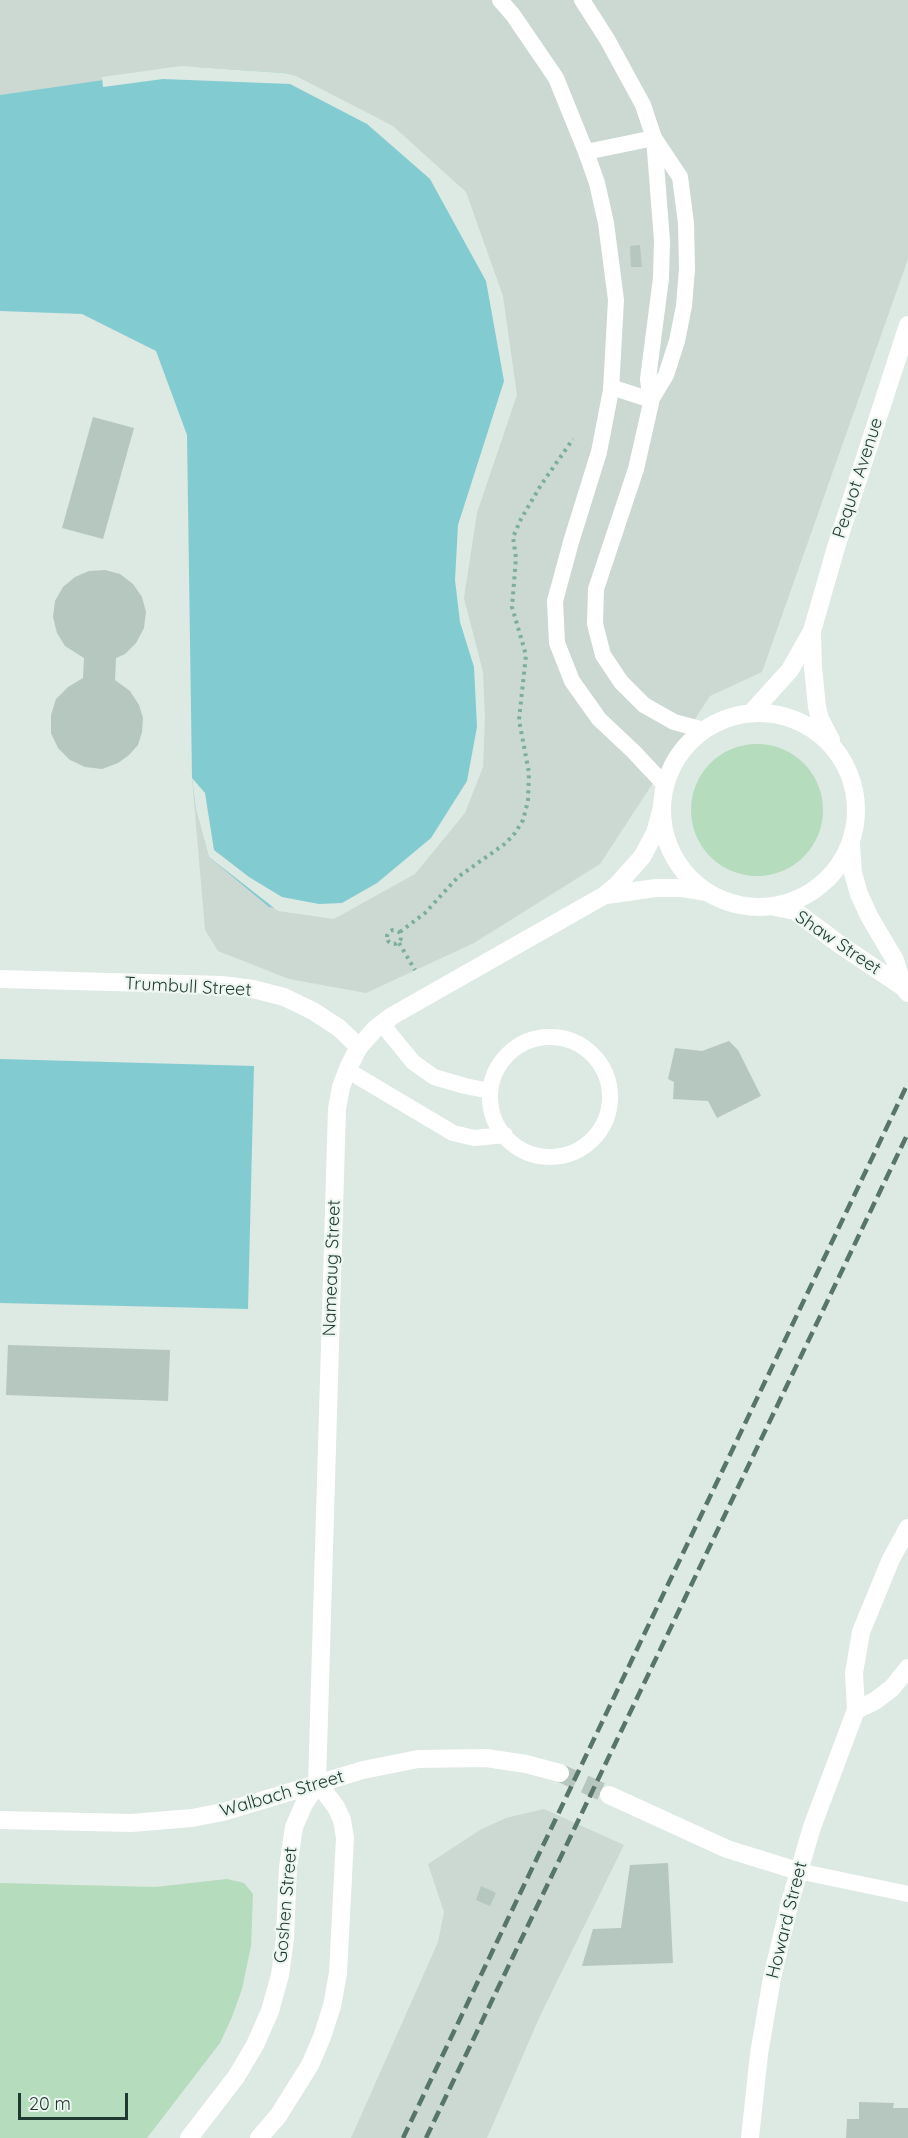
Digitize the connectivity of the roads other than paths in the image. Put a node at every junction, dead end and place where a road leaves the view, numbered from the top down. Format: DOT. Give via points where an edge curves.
graph roads {
  1 [pos="500,0"];
  2 [pos="582,0"];
  3 [pos="654,138"];
  4 [pos="586,152"];
  5 [pos="908,326"];
  6 [pos="611,387"];
  7 [pos="651,400"];
  8 [pos="812,631"];
  9 [pos="751,713"];
  10 [pos="704,730"];
  11 [pos="839,754"];
  12 [pos="665,785"];
  13 [pos="662,807"];
  14 [pos="851,843"];
  15 [pos="707,892"];
  16 [pos="605,895"];
  17 [pos="771,906"];
  18 [pos="0,979"];
  19 [pos="905,990"];
  20 [pos="382,1024"];
  21 [pos="359,1047"];
  22 [pos="347,1070"];
  23 [pos="490,1090"];
  24 [pos="505,1135"];
  25 [pos="908,1528"];
  26 [pos="908,1668"];
  27 [pos="856,1710"];
  28 [pos="560,1773"];
  29 [pos="317,1784"];
  30 [pos="609,1795"];
  31 [pos="0,1820"];
  32 [pos="798,1871"];
  33 [pos="908,1894"];
  34 [pos="189,2138"];
  35 [pos="259,2138"];
  36 [pos="750,2138"];
  1 -- 4 [label="lane" via="556,78"];
  2 -- 3 [label="lane" via="643,105"];
  3 -- 4 [label="lane"];
  3 -- 7 [label="lane" via="662,251 649,367"];
  3 -- 7 [label="lane" via="680,177 687,286 672,359"];
  4 -- 6 [label="lane" via="604,214 616,300"];
  5 -- 8 [label="street, Pequot Avenue"];
  6 -- 7 [label="lane"];
  6 -- 12 [label="lane" via="600,452 555,601 557,644 572,681 599,719"];
  7 -- 10 [label="lane" via="636,469 596,589 595,624 603,655 621,682 644,705 674,722"];
  8 -- 9 [label="street, Pequot Avenue" via="790,670"];
  8 -- 11 [label="street, Pequot Avenue" via="817,707"];
  9 -- 10 [label="street" via="726,718"];
  9 -- 11 [label="street" via="776,714 801,722"];
  10 -- 12 [label="street" via="673,763"];
  11 -- 14 [label="street" via="856,797"];
  12 -- 13 [label="street"];
  13 -- 15 [label="street" via="664,832 673,855 688,876"];
  13 -- 16 [label="street, Nameaug Street" via="655,833 642,857"];
  14 -- 17 [label="street" via="820,886 797,900"];
  14 -- 19 [label="street, Shaw Street" via="859,894 895,960"];
  15 -- 16 [label="street, Nameaug Street" via="656,888"];
  15 -- 17 [label="street" via="749,907"];
  16 -- 20 [label="street, Nameaug Street"];
  17 -- 19 [label="street, Shaw Street" via="795,911"];
  18 -- 21 [label="street, Trumbull Street" via="253,989 284,997 313,1011"];
  20 -- 21 [label="street, Nameaug Street"];
  20 -- 23 [label="lane" via="413,1062 434,1077"];
  21 -- 22 [label="street, Nameaug Street"];
  22 -- 24 [label="lane" via="453,1133 474,1138"];
  22 -- 29 [label="street, Nameaug Street" via="337,1109"];
  23 -- 24 [label="lane" via="492,1109"];
  23 -- 24 [label="lane" via="495,1072 506,1056 538,1037 575,1042 605,1070 611,1090 609,1111 601,1130 587,1145 569,1154 548,1157 528,1153"];
  25 -- 27 [label="street, Howard Street" via="861,1632 854,1673"];
  26 -- 27 [label="street" via="892,1688"];
  27 -- 32 [label="street, Howard Street"];
  28 -- 29 [label="street, Walbach Street" via="486,1758 418,1759"];
  29 -- 31 [label="street, Walbach Street" via="223,1812 161,1822"];
  29 -- 34 [label="street, Goshen Street" via="294,1827 285,1938 270,2011 236,2077"];
  29 -- 35 [label="street" via="336,1807 345,1838 338,1973 310,2065 284,2108"];
  30 -- 32 [label="street" via="727,1849"];
  32 -- 33 [label="lane"];
  32 -- 36 [label="street, Howard Street" via="772,1978"];
}
